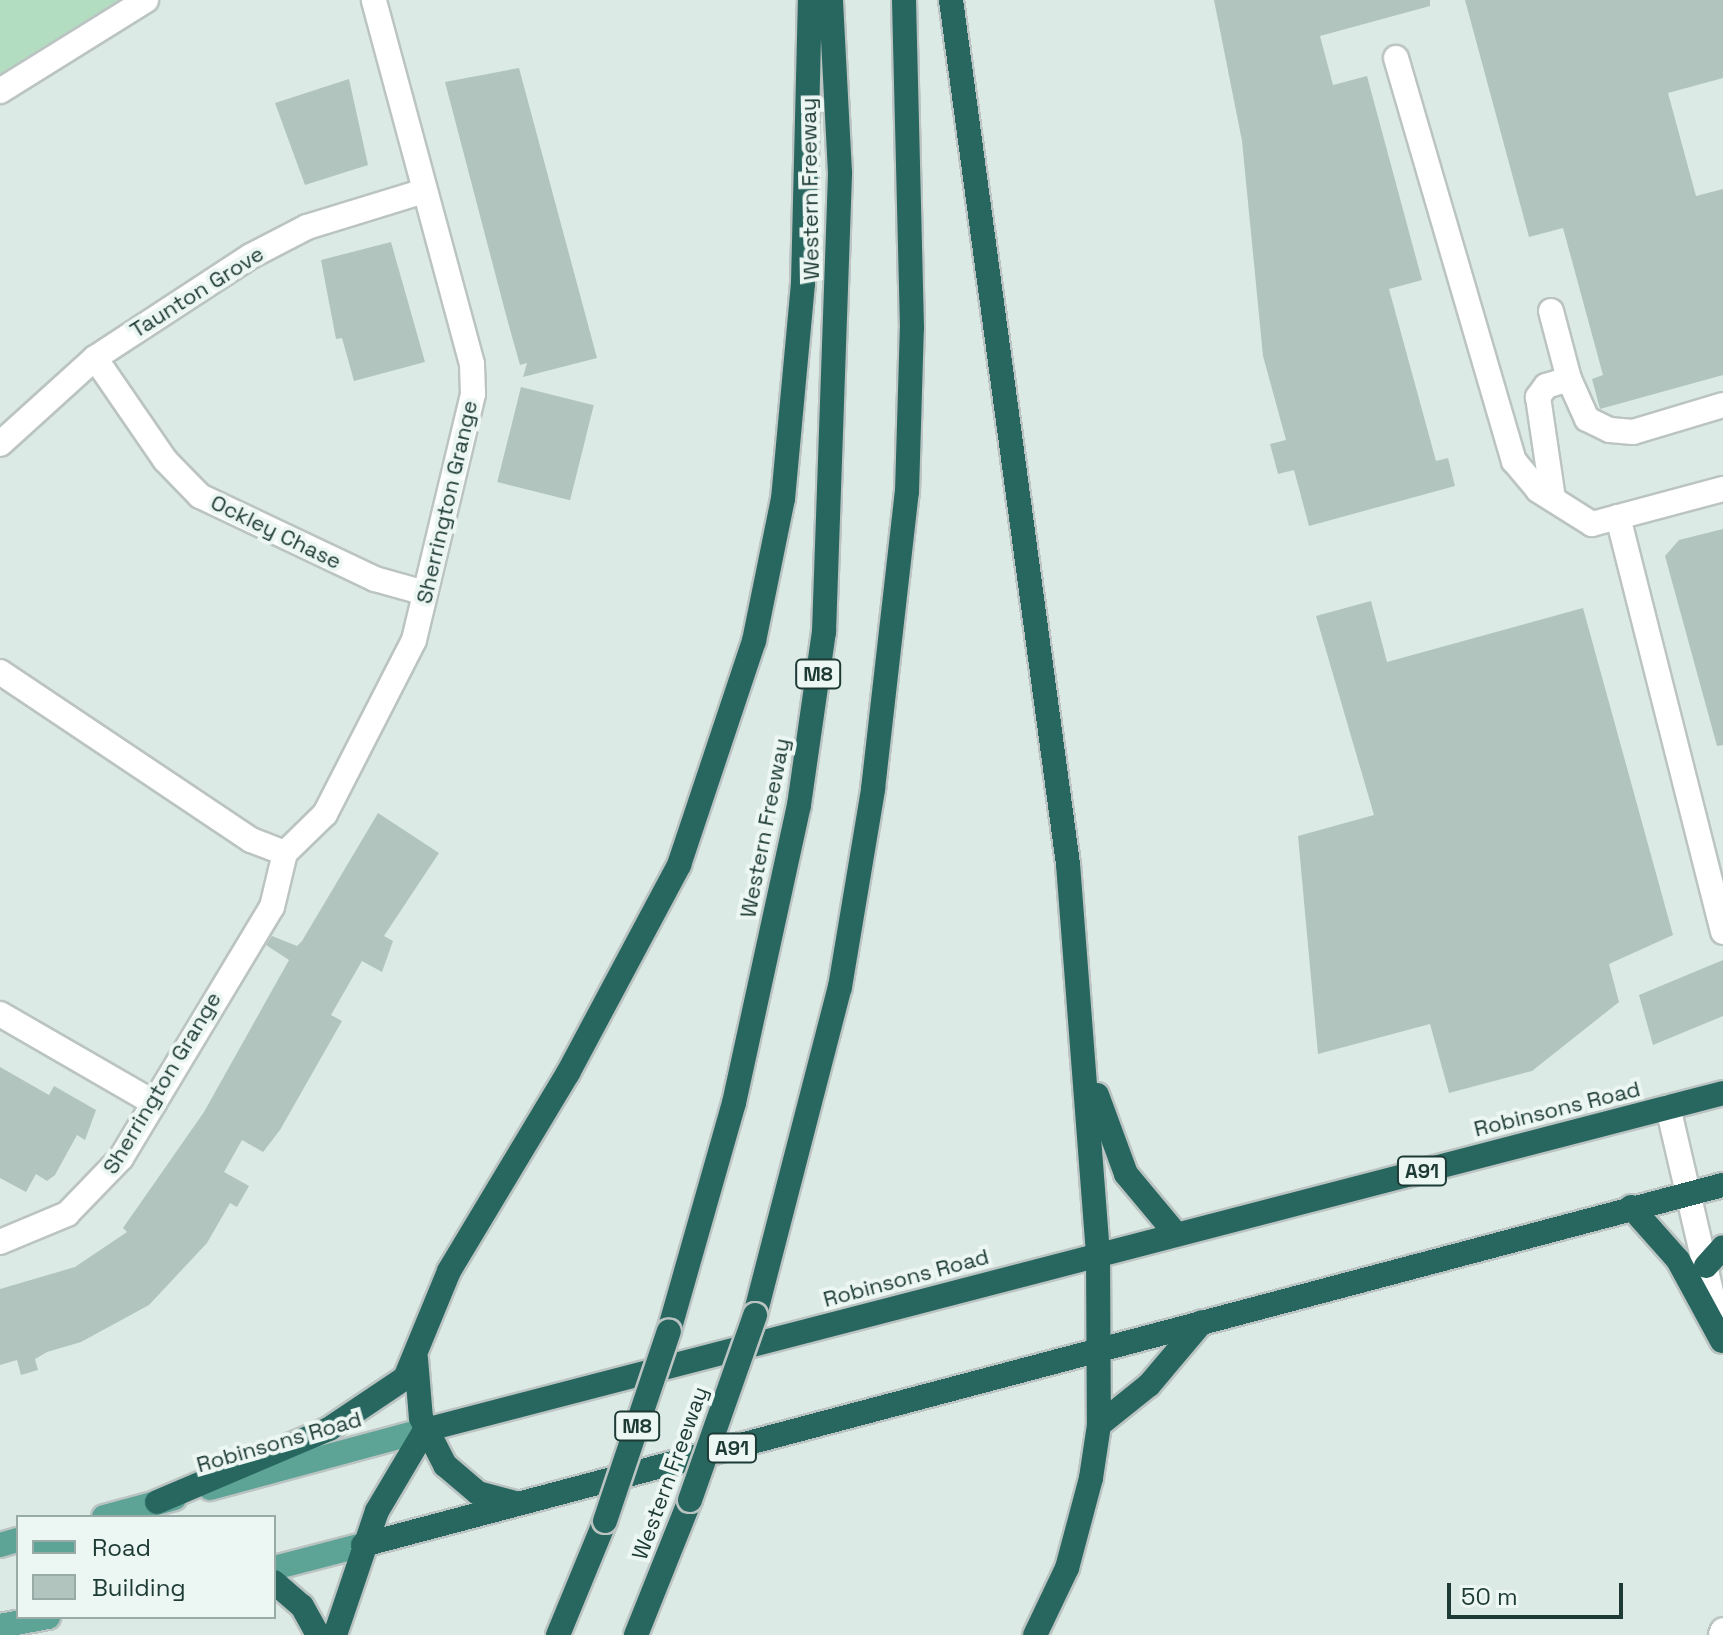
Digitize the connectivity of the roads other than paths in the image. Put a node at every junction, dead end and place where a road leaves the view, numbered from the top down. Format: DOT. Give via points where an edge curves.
graph roads {
  1 [pos="146,0"];
  2 [pos="374,0"];
  3 [pos="810,0"];
  4 [pos="831,0"];
  5 [pos="904,0"];
  6 [pos="951,0"];
  7 [pos="1396,58"];
  8 [pos="0,91"];
  9 [pos="424,191"];
  10 [pos="1551,311"];
  11 [pos="95,358"];
  12 [pos="1569,379"];
  13 [pos="1723,405"];
  14 [pos="0,444"];
  15 [pos="1723,489"];
  16 [pos="1553,499"];
  17 [pos="1618,517"];
  18 [pos="425,593"];
  19 [pos="0,672"];
  20 [pos="277,848"];
  21 [pos="1723,932"];
  22 [pos="0,1014"];
  23 [pos="1083,1034"];
  24 [pos="1723,1093"];
  25 [pos="154,1103"];
  26 [pos="1668,1107"];
  27 [pos="1723,1185"];
  28 [pos="1688,1194"];
  29 [pos="1631,1207"];
  30 [pos="1176,1234"];
  31 [pos="0,1242"];
  32 [pos="1723,1247"];
  33 [pos="1098,1255"];
  34 [pos="1706,1266"];
  35 [pos="1202,1322"];
  36 [pos="1723,1343"];
  37 [pos="1101,1347"];
  38 [pos="416,1353"];
  39 [pos="1099,1425"];
  40 [pos="425,1430"];
  41 [pos="157,1502"];
  42 [pos="522,1504"];
  43 [pos="111,1515"];
  44 [pos="363,1545"];
  45 [pos="276,1567"];
  46 [pos="276,1584"];
  47 [pos="37,1619"];
  48 [pos="0,1626"];
  49 [pos="318,1635"];
  50 [pos="335,1635"];
  51 [pos="558,1635"];
  52 [pos="636,1635"];
  53 [pos="1035,1635"];
  1 -- 8 [label="street"];
  2 -- 9 [label="street, Sherrington Grange"];
  3 -- 38 [label="highway" via="793,410 754,641 679,865 568,1073 449,1271"];
  4 -- 51 [label="highway, Western Freeway / M8, bridge" via="840,173 824,632 799,805 734,1103 669,1331 605,1521"];
  5 -- 52 [label="highway, Western Freeway, bridge" via="912,328 907,492 873,789 840,987 755,1315"];
  6 -- 23 [label="highway" via="1031,552"];
  7 -- 16 [label="street" via="1499,425 1514,461"];
  9 -- 11 [label="street, Taunton Grove" via="307,227 251,256"];
  9 -- 18 [label="street, Sherrington Grange" via="472,364 473,394"];
  10 -- 12 [label="street"];
  11 -- 14 [label="street, Taunton Grove"];
  11 -- 18 [label="street, Ockley Chase" via="165,460 200,496 375,579"];
  12 -- 13 [label="street" via="1587,419 1610,430 1633,432"];
  12 -- 16 [label="street" via="1546,386 1538,397"];
  15 -- 17 [label="street"];
  16 -- 17 [label="street" via="1592,524"];
  17 -- 21 [label="street"];
  18 -- 20 [label="street, Sherrington Grange" via="403,672 318,827"];
  19 -- 20 [label="street" via="78,729"];
  20 -- 25 [label="street, Sherrington Grange" via="278,894"];
  22 -- 25 [label="street"];
  23 -- 30 [label="highway" via="1126,1174"];
  23 -- 33 [label="highway"];
  24 -- 26 [label="highway, Robinsons Road / A91"];
  25 -- 31 [label="street, Sherrington Grange" via="109,1175 81,1204"];
  26 -- 28 [label="street"];
  26 -- 30 [label="highway, Robinsons Road / A91"];
  27 -- 28 [label="highway, A91"];
  28 -- 29 [label="highway, A91"];
  28 -- 34 [label="street"];
  29 -- 35 [label="highway, A91"];
  29 -- 36 [label="highway" via="1678,1260"];
  30 -- 33 [label="highway, Robinsons Road / A91"];
  32 -- 34 [label="highway"];
  33 -- 37 [label="highway"];
  33 -- 40 [label="highway, Robinsons Road / A91"];
  34 -- 36 [label="street"];
  35 -- 37 [label="highway, A91"];
  35 -- 39 [label="highway" via="1149,1385"];
  37 -- 39 [label="highway"];
  37 -- 42 [label="highway, A91"];
  38 -- 40 [label="highway"];
  38 -- 41 [label="highway" via="399,1385 329,1429"];
  39 -- 53 [label="highway" via="1067,1568"];
  40 -- 41 [label="main road, Robinsons Road / A91"];
  40 -- 42 [label="highway" via="462,1483"];
  40 -- 44 [label="highway"];
  41 -- 43 [label="main road, Robinsons Road / A91"];
  42 -- 44 [label="highway, A91"];
  44 -- 45 [label="main road, A91"];
  44 -- 50 [label="highway"];
  46 -- 49 [label="highway" via="302,1606"];
  47 -- 48 [label="main road"];
}
